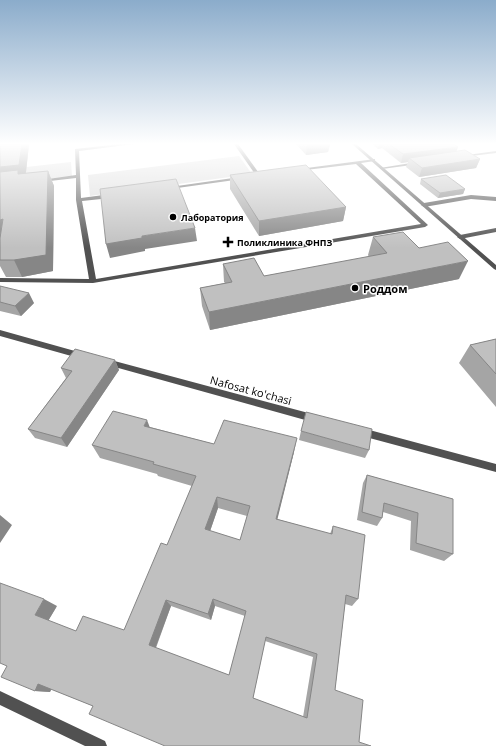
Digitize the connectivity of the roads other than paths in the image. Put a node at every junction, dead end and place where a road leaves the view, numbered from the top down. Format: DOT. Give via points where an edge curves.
graph roads {
  1 [pos="56,179"];
  2 [pos="78,179"];
  3 [pos="239,179"];
  4 [pos="375,179"];
  5 [pos="394,179"];
  6 [pos="31,182"];
  7 [pos="166,188"];
  8 [pos="119,195"];
  9 [pos="496,199"];
  10 [pos="79,200"];
  11 [pos="424,205"];
  12 [pos="496,230"];
  13 [pos="460,237"];
  14 [pos="496,268"];
  15 [pos="0,280"];
  16 [pos="93,281"];
  17 [pos="0,333"];
  18 [pos="328,423"];
  19 [pos="351,429"];
  20 [pos="496,468"];
  21 [pos="0,698"];
  22 [pos="100,746"];
  1 -- 6 [label="street"];
  2 -- 10 [label="street"];
  3 -- 7 [label="street"];
  4 -- 16 [label="street" via="425,225"];
  5 -- 11 [label="street"];
  8 -- 10 [label="street"];
  9 -- 11 [label="street" via="471,197"];
  10 -- 16 [label="street"];
  11 -- 13 [label="street"];
  12 -- 13 [label="street"];
  13 -- 14 [label="street"];
  15 -- 16 [label="street"];
  17 -- 18 [label="street, Nafosat ko'chasi"];
  19 -- 20 [label="street"];
  21 -- 22 [label="street"];
}
